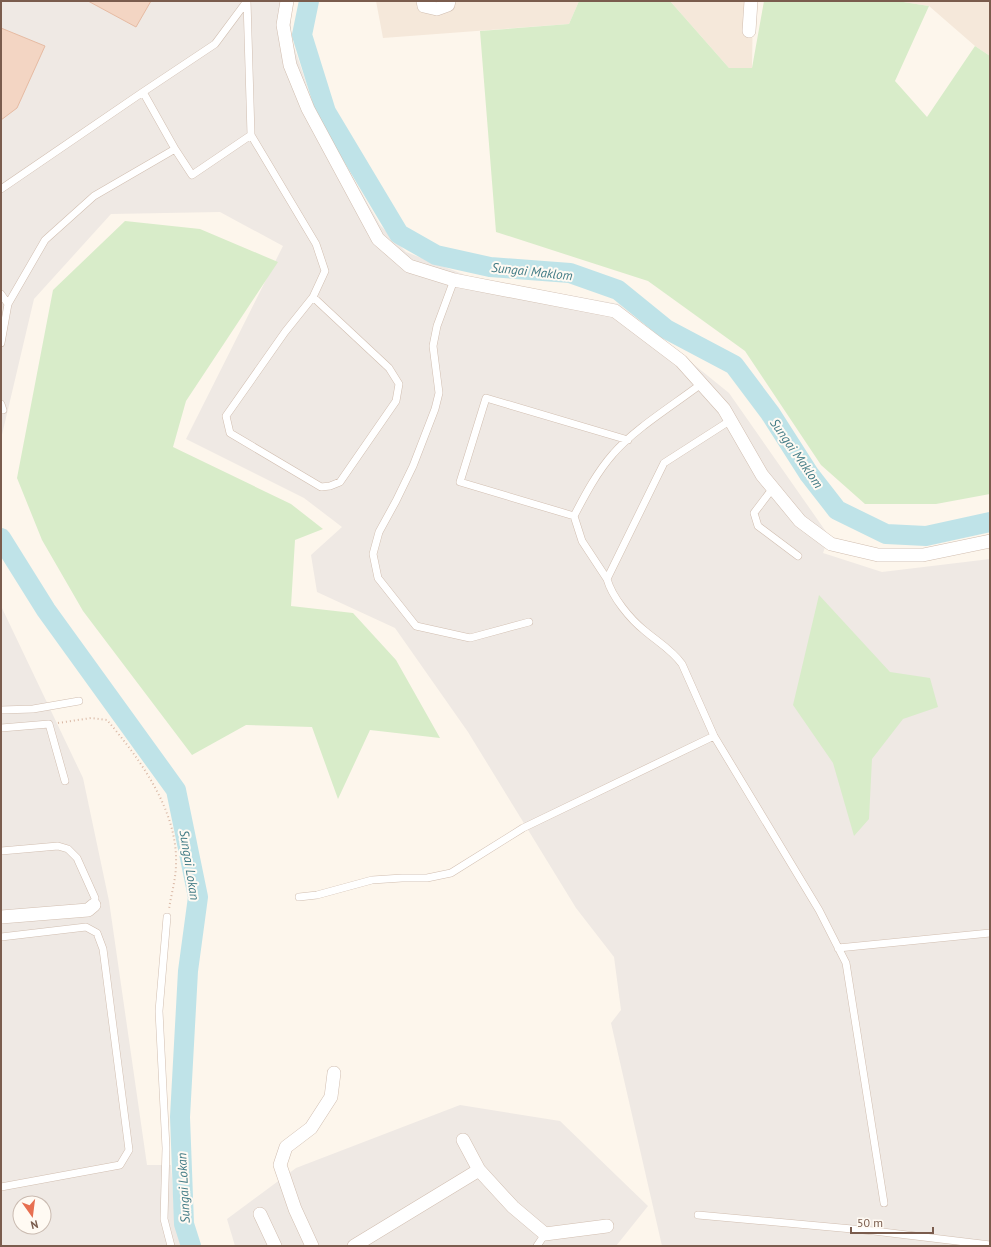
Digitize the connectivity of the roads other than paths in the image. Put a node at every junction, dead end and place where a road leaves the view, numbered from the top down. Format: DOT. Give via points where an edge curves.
graph roads {
  1 [pos="247,1"];
  2 [pos="287,1"];
  3 [pos="423,1"];
  4 [pos="449,1"];
  5 [pos="751,1"];
  6 [pos="749,31"];
  7 [pos="143,92"];
  8 [pos="251,135"];
  9 [pos="175,149"];
  10 [pos="1,189"];
  11 [pos="454,280"];
  12 [pos="1,294"];
  13 [pos="314,297"];
  14 [pos="8,304"];
  15 [pos="1,343"];
  16 [pos="701,384"];
  17 [pos="731,420"];
  18 [pos="628,440"];
  19 [pos="774,488"];
  20 [pos="574,516"];
  21 [pos="990,541"];
  22 [pos="798,556"];
  23 [pos="607,579"];
  24 [pos="529,622"];
  25 [pos="79,701"];
  26 [pos="1,710"];
  27 [pos="1,728"];
  28 [pos="714,736"];
  29 [pos="65,781"];
  30 [pos="1,851"];
  31 [pos="299,896"];
  32 [pos="94,906"];
  33 [pos="1,917"];
  34 [pos="167,917"];
  35 [pos="990,933"];
  36 [pos="1,936"];
  37 [pos="838,948"];
  38 [pos="334,1073"];
  39 [pos="463,1140"];
  40 [pos="479,1170"];
  41 [pos="1,1186"];
  42 [pos="884,1203"];
  43 [pos="260,1214"];
  44 [pos="698,1215"];
  45 [pos="606,1226"];
  46 [pos="545,1234"];
  47 [pos="990,1245"];
  48 [pos="171,1246"];
  49 [pos="275,1246"];
  50 [pos="312,1246"];
  51 [pos="354,1246"];
  52 [pos="537,1246"];
  1 -- 7 [label="lane" via="215,44"];
  1 -- 8 [label="lane"];
  2 -- 11 [label="street" via="283,25 290,65 308,109 378,238 409,266"];
  3 -- 4 [label="street" via="424,6 436,9 448,5"];
  5 -- 6 [label="street"];
  7 -- 9 [label="lane"];
  7 -- 10 [label="lane"];
  8 -- 9 [label="lane" via="192,175"];
  8 -- 13 [label="lane" via="316,244 325,271"];
  9 -- 14 [label="lane" via="94,196 45,240"];
  11 -- 16 [label="street" via="615,311 681,361"];
  11 -- 24 [label="lane" via="437,326 433,346 439,393 435,409 413,466 379,532 373,554 378,578 416,626 470,638"];
  12 -- 14 [label="lane"];
  13 -- 13 [label="lane" via="389,368 398,384 396,401 340,482 321,487 230,433 226,416 285,332"];
  14 -- 15 [label="lane"];
  16 -- 17 [label="street" via="724,408"];
  16 -- 18 [label="lane"];
  17 -- 19 [label="street" via="762,475"];
  17 -- 23 [label="lane" via="664,462"];
  18 -- 20 [label="lane" via="613,454 586,492"];
  18 -- 20 [label="lane" via="486,398 460,482"];
  19 -- 21 [label="street" via="800,520 831,544 878,555 923,554"];
  19 -- 22 [label="lane" via="754,513 758,526"];
  20 -- 23 [label="lane" via="582,541"];
  23 -- 28 [label="lane" via="611,593 644,630 676,655"];
  25 -- 26 [label="lane" via="33,709"];
  27 -- 29 [label="lane" via="49,724"];
  28 -- 31 [label="lane" via="523,828 450,873 427,878 372,880 317,895"];
  28 -- 37 [label="lane" via="819,910"];
  30 -- 32 [label="lane" via="58,846 68,849 77,858 95,898"];
  32 -- 33 [label="street" via="88,910"];
  34 -- 48 [label="lane" via="159,1011 166,1148 164,1219"];
  35 -- 37 [label="lane"];
  36 -- 41 [label="lane" via="86,927 97,934 104,949 129,1150 120,1165"];
  37 -- 42 [label="lane" via="846,963"];
  38 -- 50 [label="street" via="331,1097 311,1128 286,1147 280,1166 295,1209"];
  39 -- 40 [label="street"];
  40 -- 46 [label="street" via="513,1207"];
  40 -- 51 [label="street"];
  43 -- 49 [label="street"];
  44 -- 47 [label="lane" via="874,1231"];
  45 -- 46 [label="street"];
  46 -- 52 [label="lane"];
}
